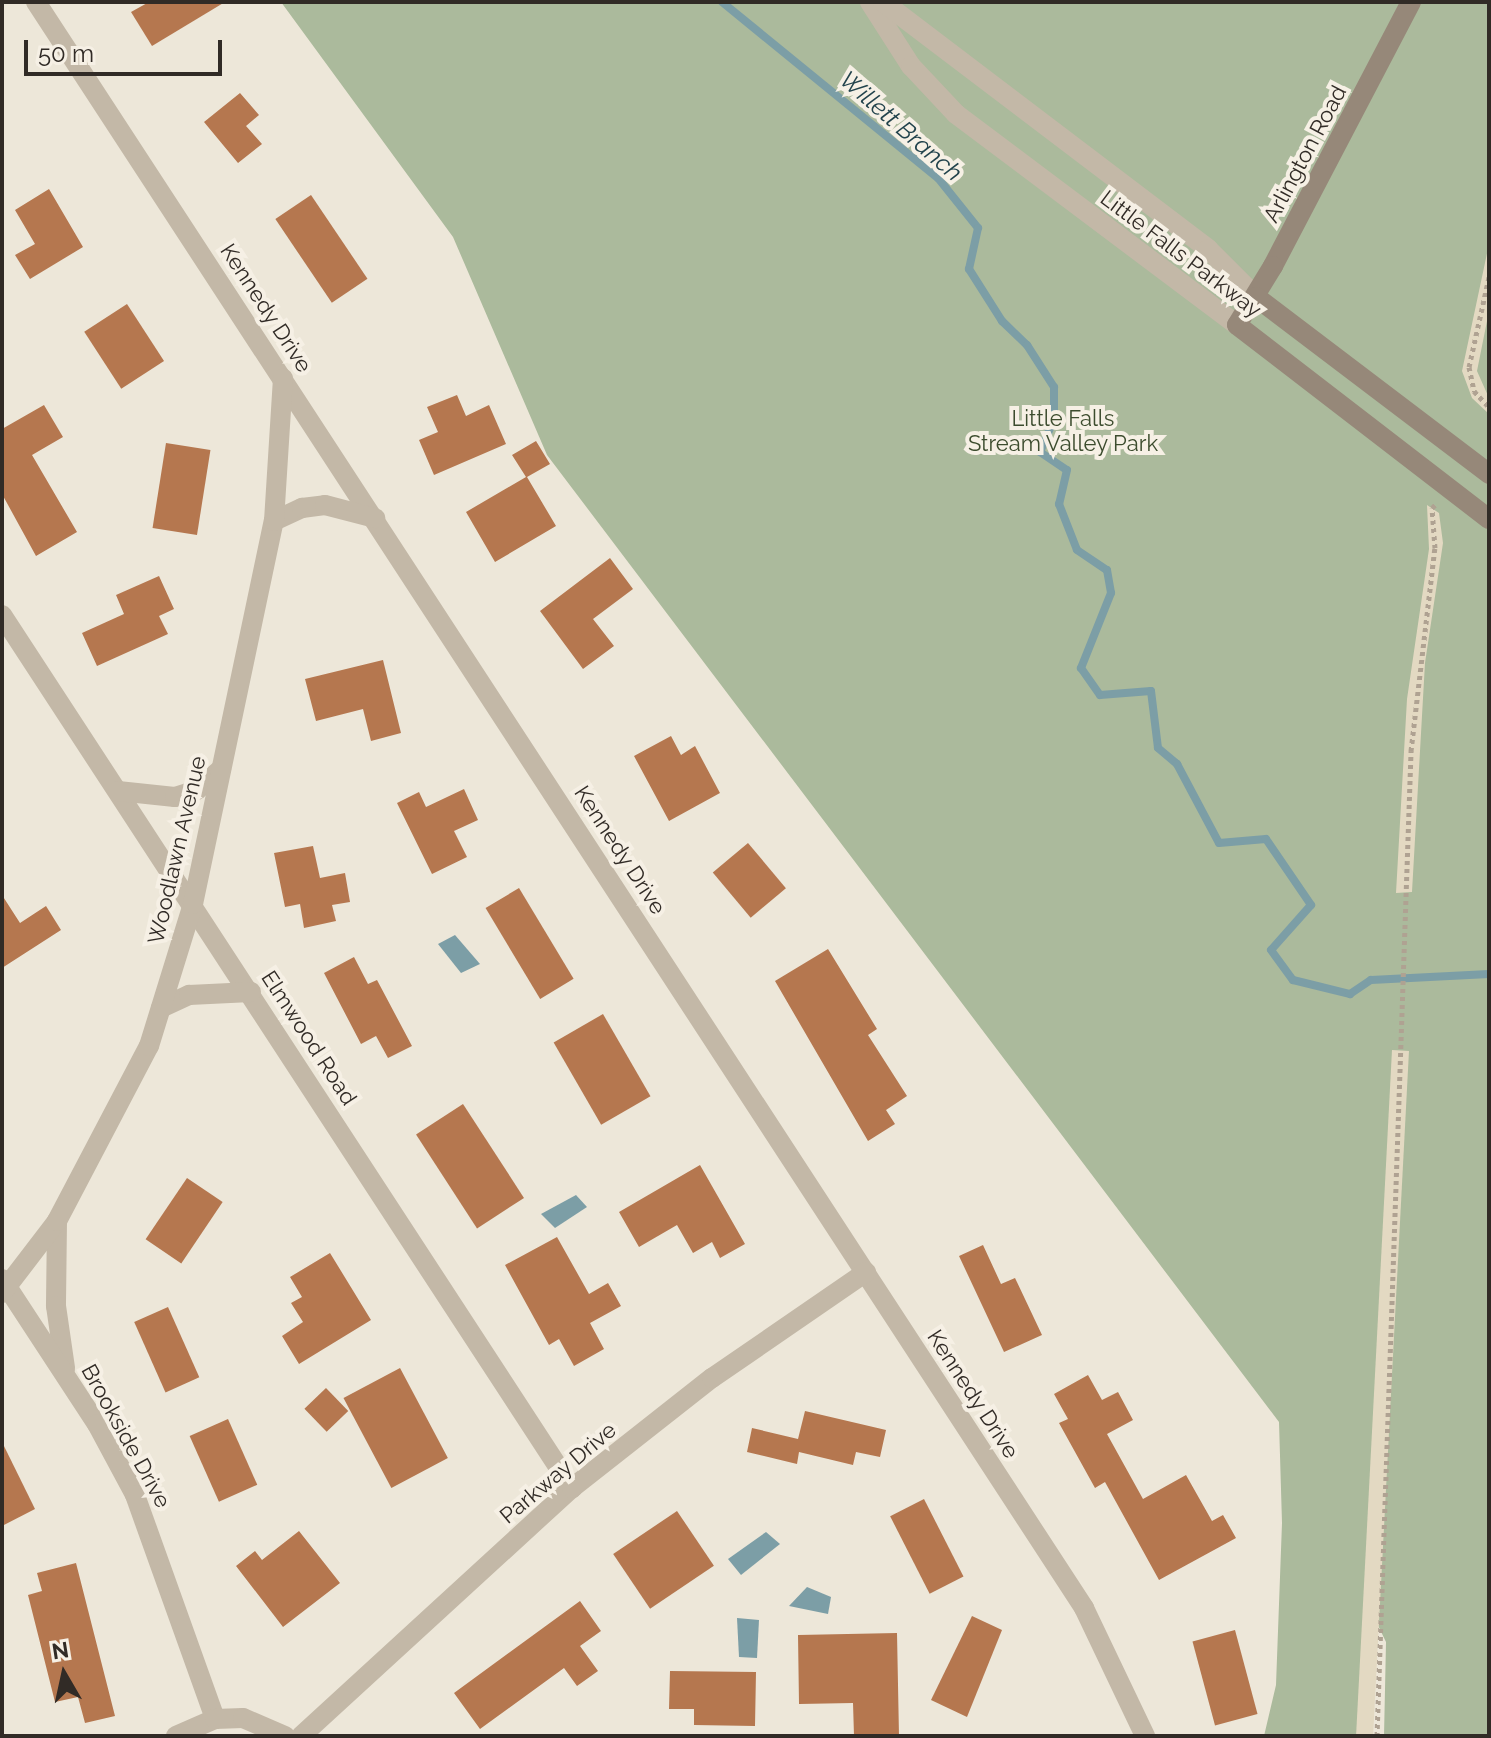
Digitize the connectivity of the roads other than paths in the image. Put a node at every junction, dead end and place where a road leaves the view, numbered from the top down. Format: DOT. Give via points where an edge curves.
graph roads {
  1 [pos="36,2"];
  2 [pos="870,2"];
  3 [pos="883,2"];
  4 [pos="1411,2"];
  5 [pos="1256,297"];
  6 [pos="1237,325"];
  7 [pos="283,378"];
  8 [pos="1489,474"];
  9 [pos="375,518"];
  10 [pos="1489,519"];
  11 [pos="274,521"];
  12 [pos="2,615"];
  13 [pos="221,769"];
  14 [pos="118,791"];
  15 [pos="193,904"];
  16 [pos="251,992"];
  17 [pos="161,1008"];
  18 [pos="57,1221"];
  19 [pos="866,1272"];
  20 [pos="4,1287"];
  21 [pos="66,1375"];
  22 [pos="572,1488"];
  23 [pos="215,1719"];
  24 [pos="176,1736"];
  25 [pos="285,1736"];
  26 [pos="301,1736"];
  27 [pos="1145,1736"];
  1 -- 7 [label="street, Kennedy Drive"];
  2 -- 6 [label="street, Little Falls Parkway" via="911,66 956,114"];
  3 -- 5 [label="street, Little Falls Parkway" via="1208,249"];
  4 -- 5 [label="main road, Arlington Road"];
  5 -- 6 [label="main road, Arlington Road"];
  5 -- 8 [label="main road, Little Falls Parkway"];
  6 -- 10 [label="main road, Little Falls Parkway"];
  7 -- 9 [label="street, Kennedy Drive"];
  7 -- 11 [label="street, Woodlawn Avenue"];
  9 -- 11 [label="street" via="325,505 302,508"];
  9 -- 19 [label="street, Kennedy Drive"];
  11 -- 13 [label="street, Woodlawn Avenue"];
  12 -- 14 [label="street, Elmwood Road"];
  13 -- 14 [label="street" via="197,790 175,797"];
  13 -- 15 [label="street, Woodlawn Avenue"];
  14 -- 15 [label="street, Elmwood Road"];
  15 -- 16 [label="street, Elmwood Road"];
  15 -- 17 [label="street, Woodlawn Avenue"];
  16 -- 17 [label="street" via="189,995"];
  16 -- 22 [label="street, Elmwood Road"];
  17 -- 18 [label="street, Woodlawn Avenue" via="149,1046"];
  18 -- 20 [label="street, Woodlawn Avenue"];
  18 -- 21 [label="street" via="56,1306"];
  19 -- 22 [label="street, Parkway Drive" via="712,1378"];
  19 -- 27 [label="street, Kennedy Drive" via="1084,1608"];
  20 -- 21 [label="street, Brookside Drive"];
  21 -- 23 [label="street, Brookside Drive" via="135,1495"];
  22 -- 26 [label="street, Parkway Drive"];
  23 -- 24 [label="street"];
  23 -- 25 [label="street" via="243,1718"];
}
